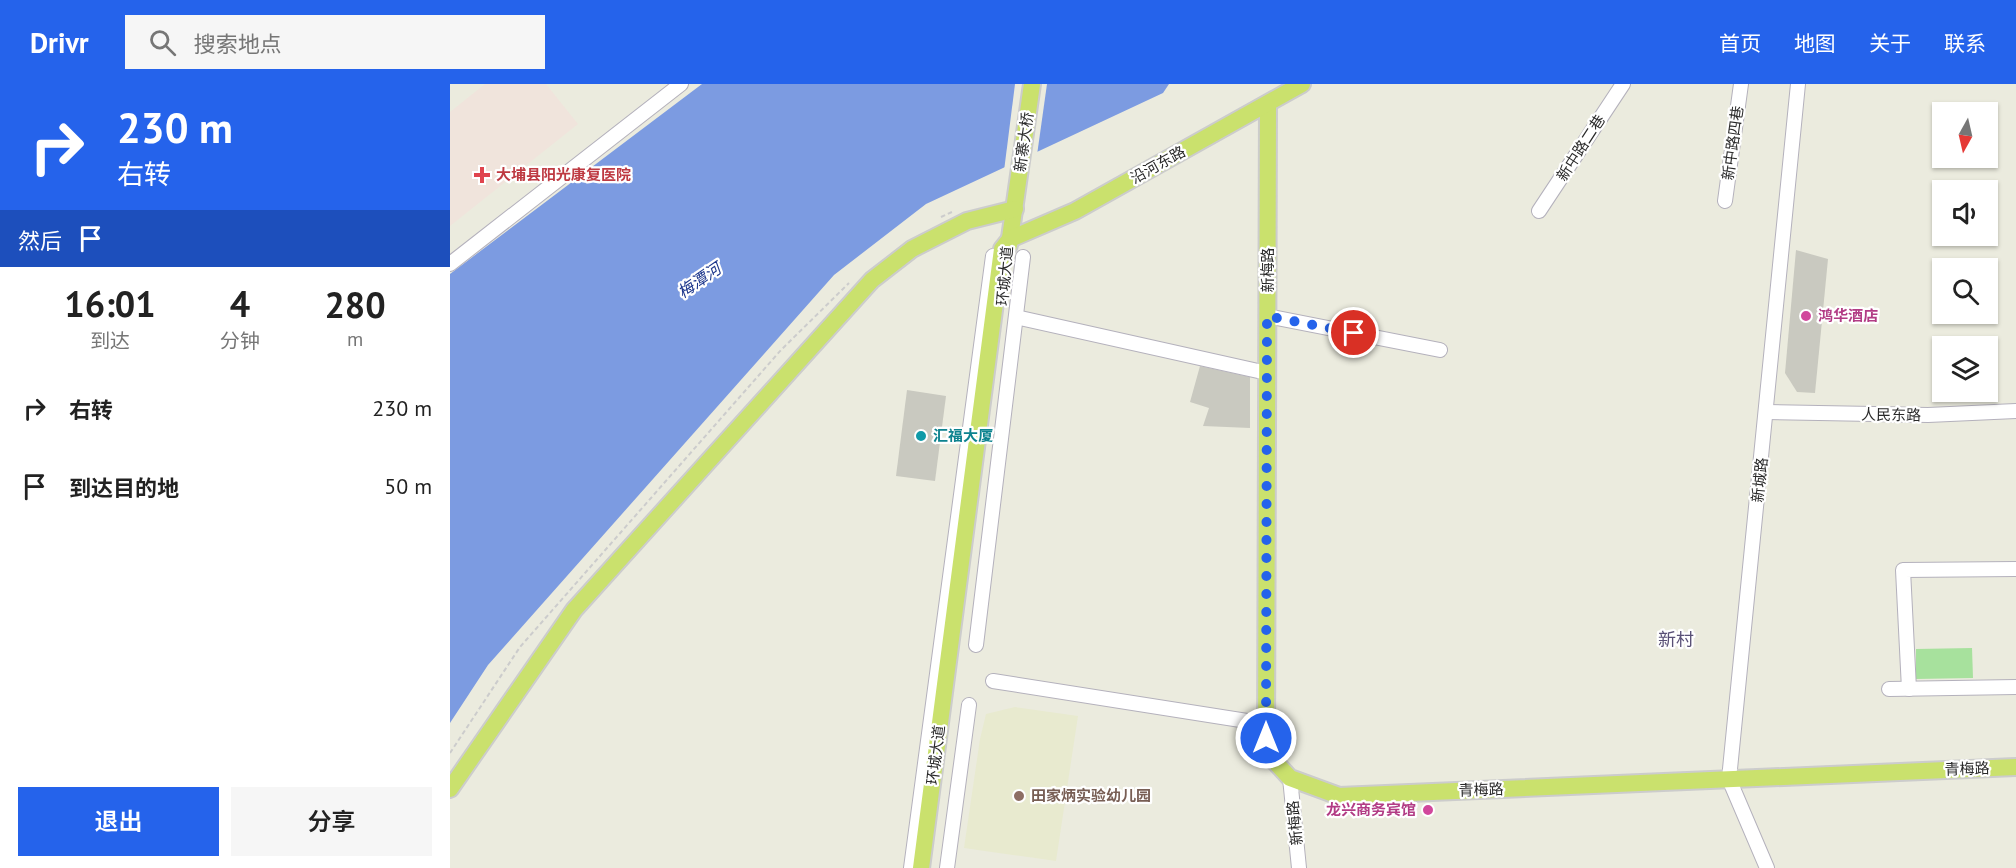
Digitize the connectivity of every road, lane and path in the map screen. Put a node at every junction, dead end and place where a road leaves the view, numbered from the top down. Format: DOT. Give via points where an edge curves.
graph roads {
  1 [pos="681,84"];
  2 [pos="1032,84"];
  3 [pos="1302,84"];
  4 [pos="1623,84"];
  5 [pos="1741,84"];
  6 [pos="1798,84"];
  7 [pos="1268,104"];
  8 [pos="1725,201"];
  9 [pos="1016,204"];
  10 [pos="1539,211"];
  11 [pos="1010,239"];
  12 [pos="993,255"];
  13 [pos="1023,257"];
  14 [pos="450,264"];
  15 [pos="1267,316"];
  16 [pos="1016,317"];
  17 [pos="1440,350"];
  18 [pos="1267,373"];
  19 [pos="2016,411"];
  20 [pos="1767,412"];
  21 [pos="2016,569"];
  22 [pos="976,645"];
  23 [pos="993,681"];
  24 [pos="2016,687"];
  25 [pos="1909,688"];
  26 [pos="1889,689"];
  27 [pos="969,705"];
  28 [pos="1266,724"];
  29 [pos="2016,767"];
  30 [pos="1290,778"];
  31 [pos="1729,779"];
  32 [pos="450,789"];
  33 [pos="911,868"];
  34 [pos="921,868"];
  35 [pos="930,868"];
  36 [pos="947,868"];
  37 [pos="1299,868"];
  38 [pos="1767,868"];
  1 -- 14 [label="street"];
  2 -- 9 [label="main road, 新寨大桥"];
  3 -- 7 [label="main road, 沿河东路"];
  4 -- 10 [label="street, 新中路二巷"];
  5 -- 8 [label="street, 新中路四巷"];
  6 -- 20 [label="street, 新城路"];
  7 -- 11 [label="main road, 沿河东路" via="1075,211"];
  7 -- 15 [label="main road, 新梅路"];
  9 -- 11 [label="main road, 新寨大桥"];
  9 -- 32 [label="main road" via="967,221 912,249 872,280 574,610"];
  11 -- 34 [label="main road, 环城大道" via="1002,249"];
  11 -- 35 [label="main road, 环城大道"];
  12 -- 33 [label="street"];
  13 -- 16 [label="street"];
  15 -- 17 [label="street"];
  15 -- 18 [label="main road, 新梅路"];
  16 -- 18 [label="street"];
  16 -- 22 [label="street"];
  18 -- 28 [label="main road, 新梅路"];
  19 -- 20 [label="street, 人民东路" via="1928,415"];
  20 -- 31 [label="street, 新城路"];
  21 -- 25 [label="street" via="1903,570"];
  23 -- 28 [label="street"];
  24 -- 25 [label="street"];
  25 -- 26 [label="street"];
  27 -- 36 [label="street"];
  28 -- 30 [label="main road, 青梅路" via="1266,752"];
  29 -- 31 [label="main road, 青梅路"];
  30 -- 31 [label="main road, 青梅路" via="1339,796"];
  30 -- 37 [label="street, 新梅路"];
  31 -- 38 [label="street, 新城路"];
}
